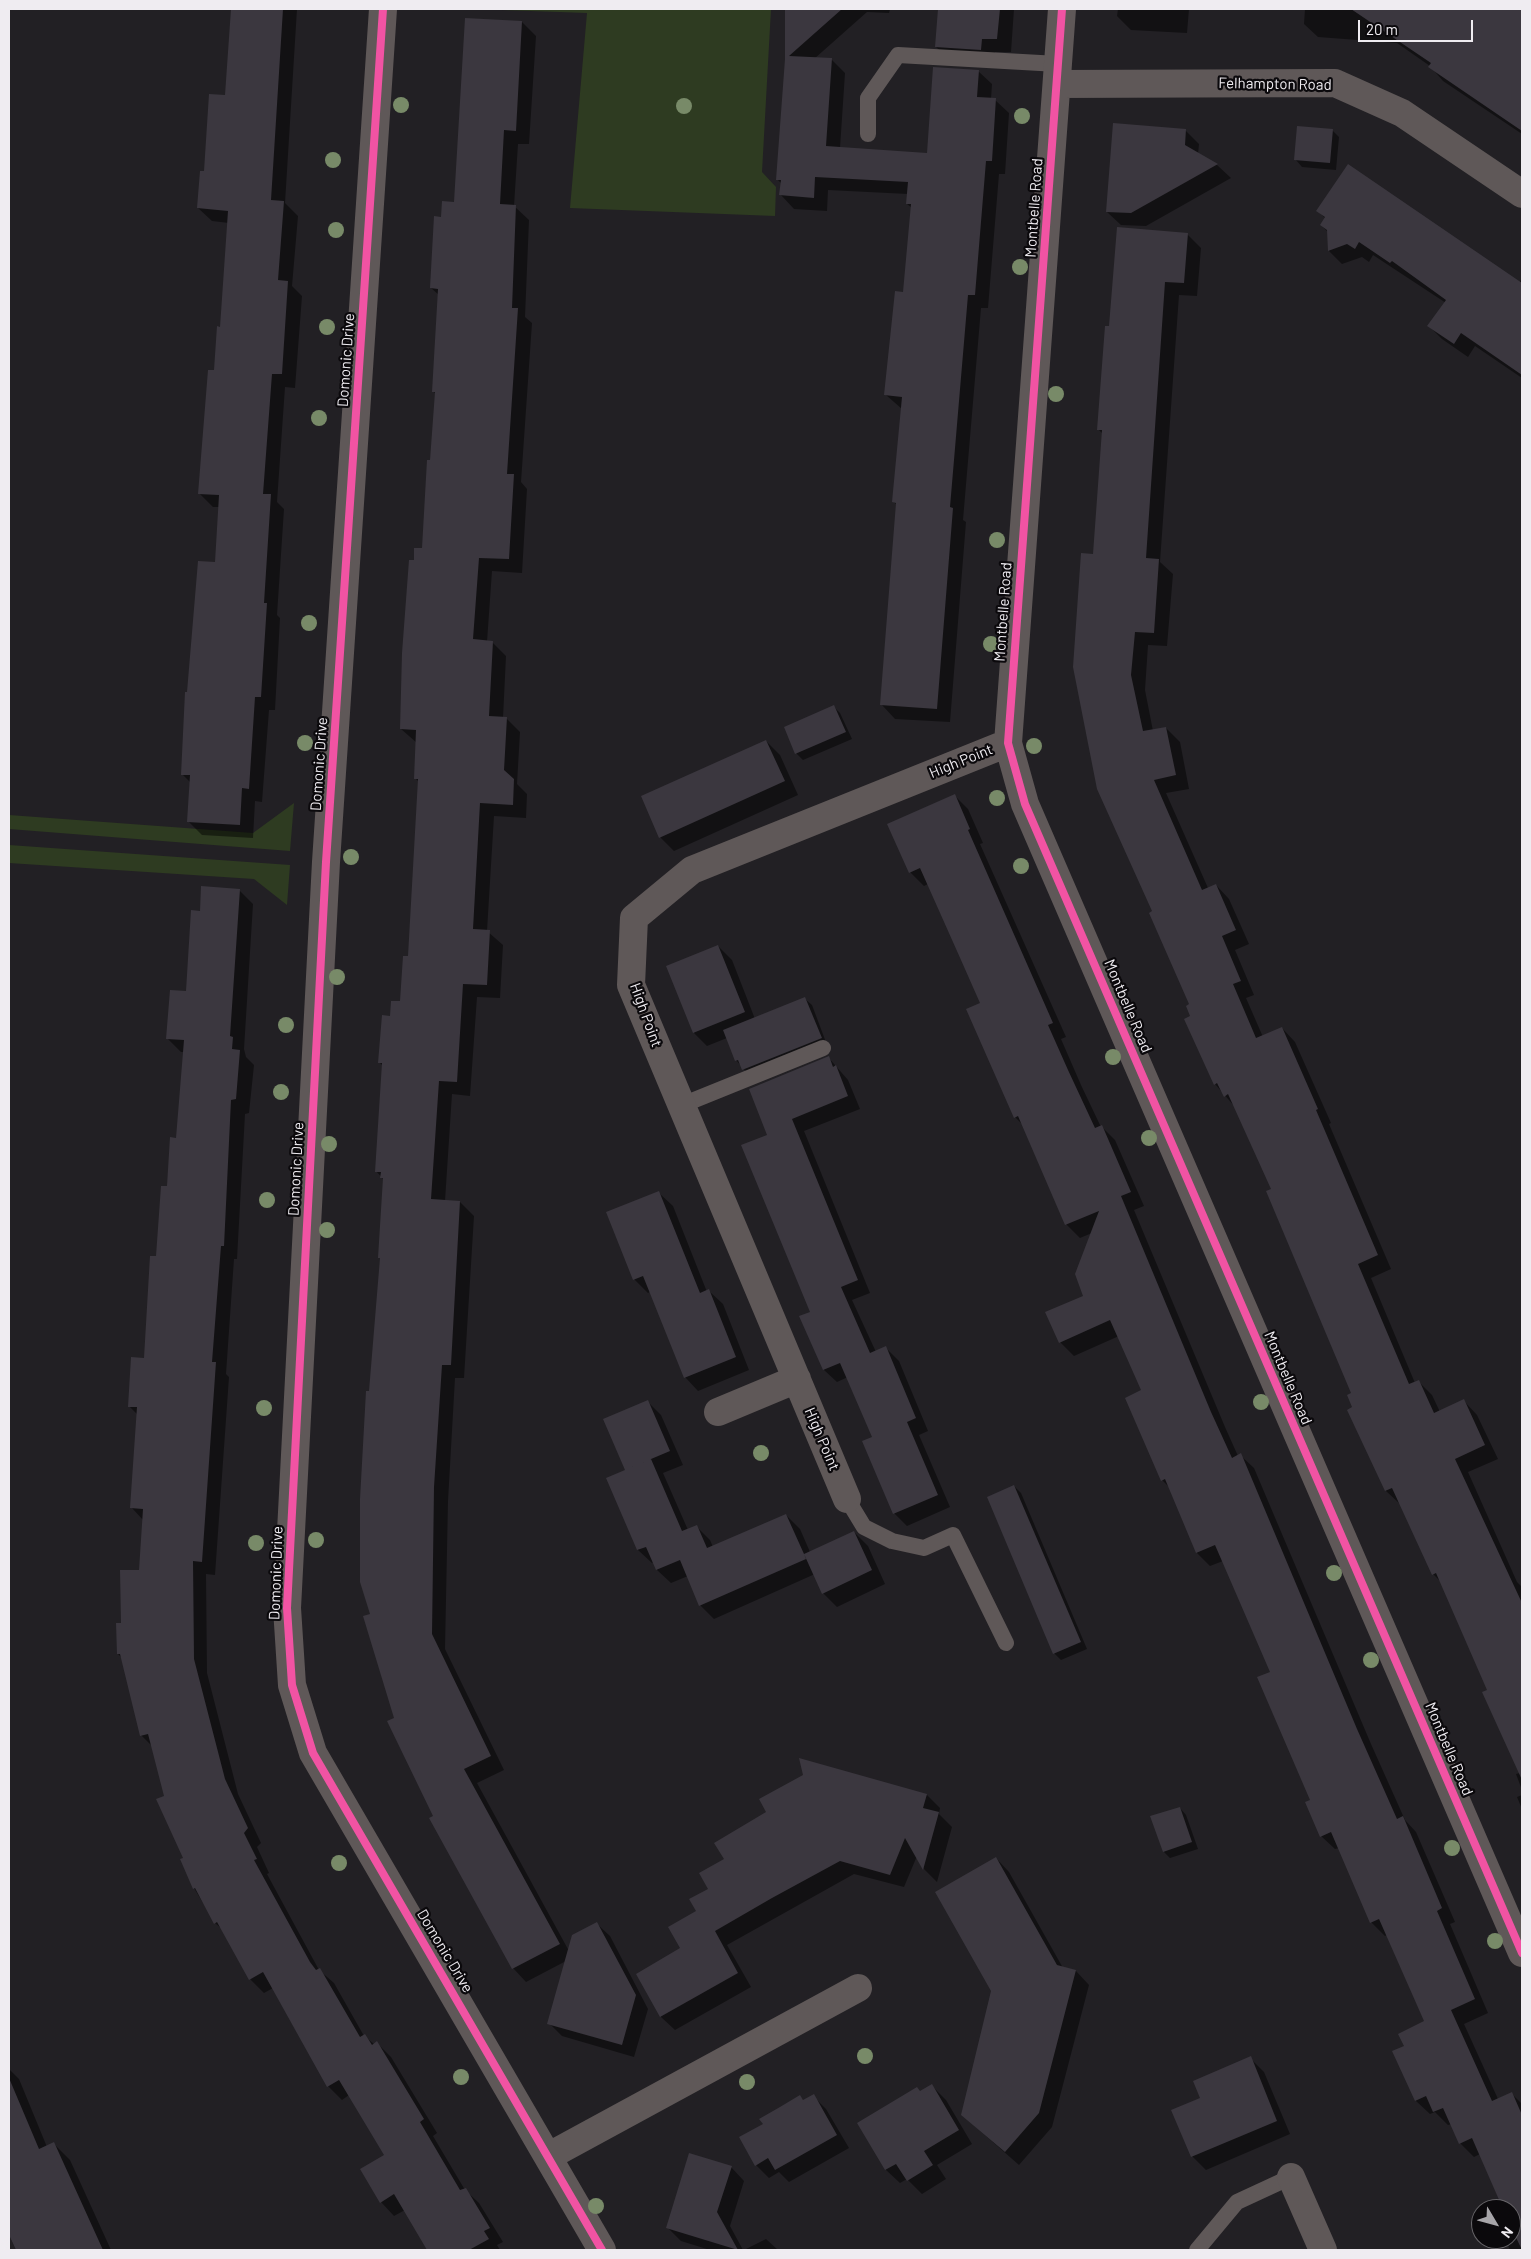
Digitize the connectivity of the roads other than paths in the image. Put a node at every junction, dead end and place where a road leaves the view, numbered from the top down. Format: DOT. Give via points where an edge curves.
graph roads {
  1 [pos="383,9"];
  2 [pos="1062,9"];
  3 [pos="1058,74"];
  4 [pos="868,134"];
  5 [pos="1522,194"];
  6 [pos="1008,743"];
  7 [pos="823,1048"];
  8 [pos="682,1105"];
  9 [pos="797,1379"];
  10 [pos="718,1412"];
  11 [pos="847,1498"];
  12 [pos="1006,1643"];
  13 [pos="1522,1953"];
  14 [pos="858,1988"];
  15 [pos="549,2156"];
  16 [pos="1291,2177"];
  17 [pos="602,2250"];
  18 [pos="1197,2250"];
  19 [pos="1323,2250"];
  1 -- 15 [label="street, Domonic Drive" via="326,862 287,1608 292,1686 313,1753"];
  2 -- 3 [label="street, Montbelle Road"];
  3 -- 4 [label="lane" via="898,55 868,98"];
  3 -- 5 [label="street, Felhampton Road" via="1336,83 1402,113"];
  3 -- 6 [label="street, Montbelle Road"];
  6 -- 8 [label="street, High Point" via="692,870 634,918 631,985"];
  6 -- 13 [label="street, Montbelle Road" via="1025,804"];
  7 -- 8 [label="lane"];
  8 -- 9 [label="street, High Point"];
  9 -- 10 [label="street"];
  9 -- 11 [label="street, High Point"];
  11 -- 12 [label="lane" via="864,1526 892,1541 924,1548 953,1535"];
  14 -- 15 [label="street"];
  15 -- 17 [label="street, Domonic Drive"];
  16 -- 18 [label="lane" via="1237,2202"];
  16 -- 19 [label="street"];
}
